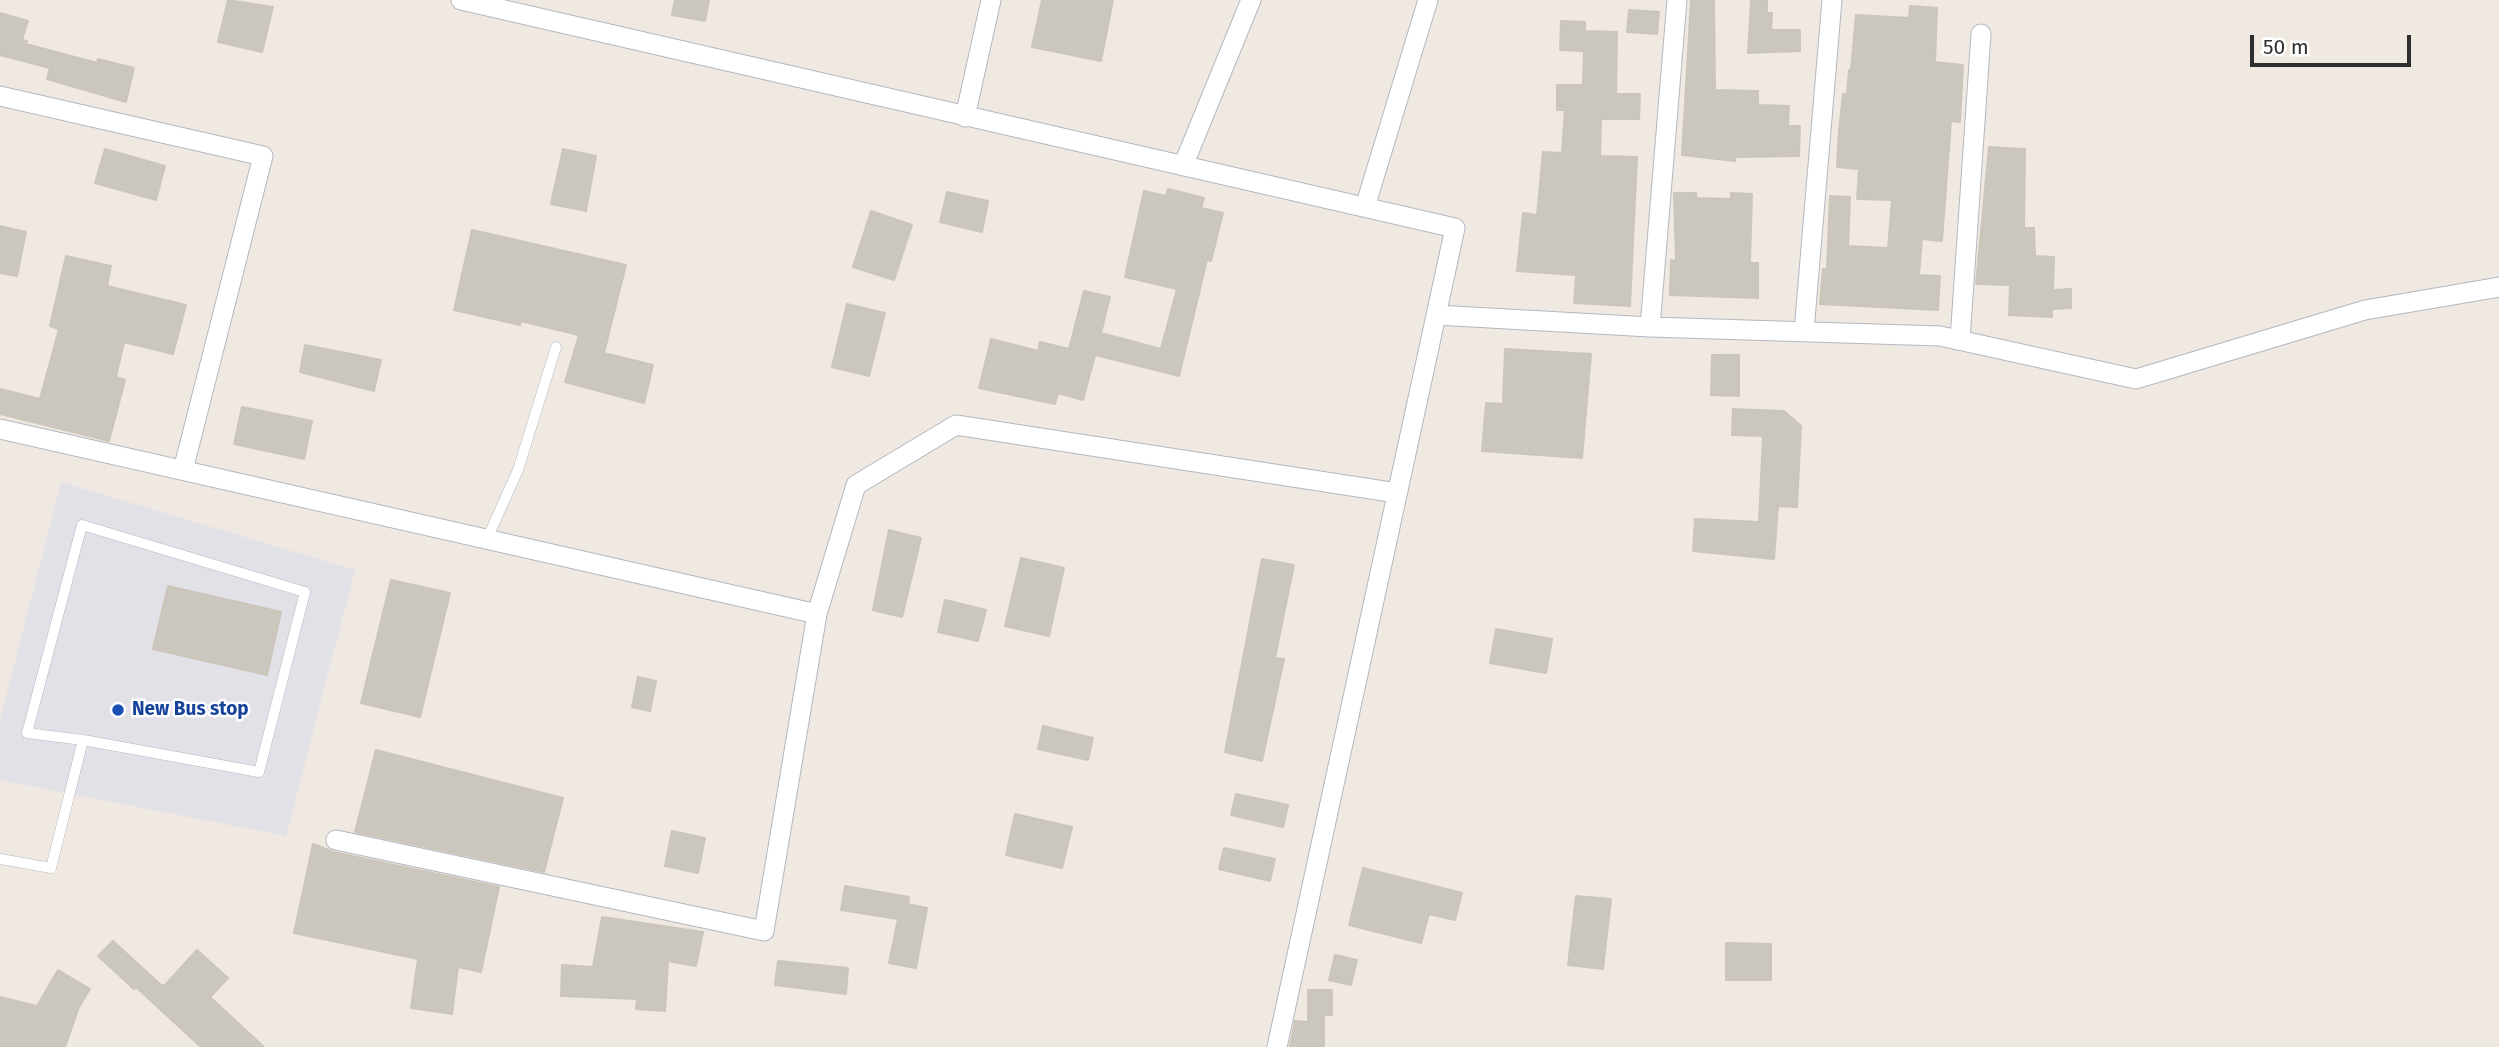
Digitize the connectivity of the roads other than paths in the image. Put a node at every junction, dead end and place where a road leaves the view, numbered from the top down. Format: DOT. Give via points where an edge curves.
graph roads {
  1 [pos="461,0"];
  2 [pos="991,0"];
  3 [pos="1251,0"];
  4 [pos="1428,0"];
  5 [pos="1676,0"];
  6 [pos="1832,0"];
  7 [pos="1981,34"];
  8 [pos="0,96"];
  9 [pos="965,117"];
  10 [pos="1183,166"];
  11 [pos="1365,207"];
  12 [pos="2499,287"];
  13 [pos="1436,315"];
  14 [pos="1650,327"];
  15 [pos="1804,331"];
  16 [pos="1960,340"];
  17 [pos="556,346"];
  18 [pos="0,429"];
  19 [pos="183,470"];
  20 [pos="1397,493"];
  21 [pos="487,539"];
  22 [pos="817,614"];
  23 [pos="83,740"];
  24 [pos="336,840"];
  25 [pos="0,859"];
  26 [pos="1277,1047"];
  1 -- 9 [label="street"];
  2 -- 9 [label="street"];
  3 -- 10 [label="street"];
  4 -- 11 [label="street"];
  5 -- 14 [label="street"];
  6 -- 15 [label="street"];
  7 -- 16 [label="street"];
  8 -- 19 [label="street" via="263,156"];
  9 -- 10 [label="street"];
  10 -- 11 [label="street"];
  11 -- 13 [label="street" via="1455,228"];
  12 -- 16 [label="street" via="2365,310 2136,379"];
  13 -- 14 [label="street"];
  13 -- 20 [label="street"];
  14 -- 15 [label="street"];
  15 -- 16 [label="street"];
  17 -- 21 [label="lane" via="518,470"];
  18 -- 19 [label="street"];
  19 -- 21 [label="street"];
  20 -- 22 [label="street" via="956,425 856,485"];
  20 -- 26 [label="street"];
  21 -- 22 [label="street"];
  22 -- 24 [label="street" via="764,931"];
  23 -- 23 [label="lane" via="27,733 82,525 305,592 259,772"];
  23 -- 25 [label="lane" via="51,868"];
}
